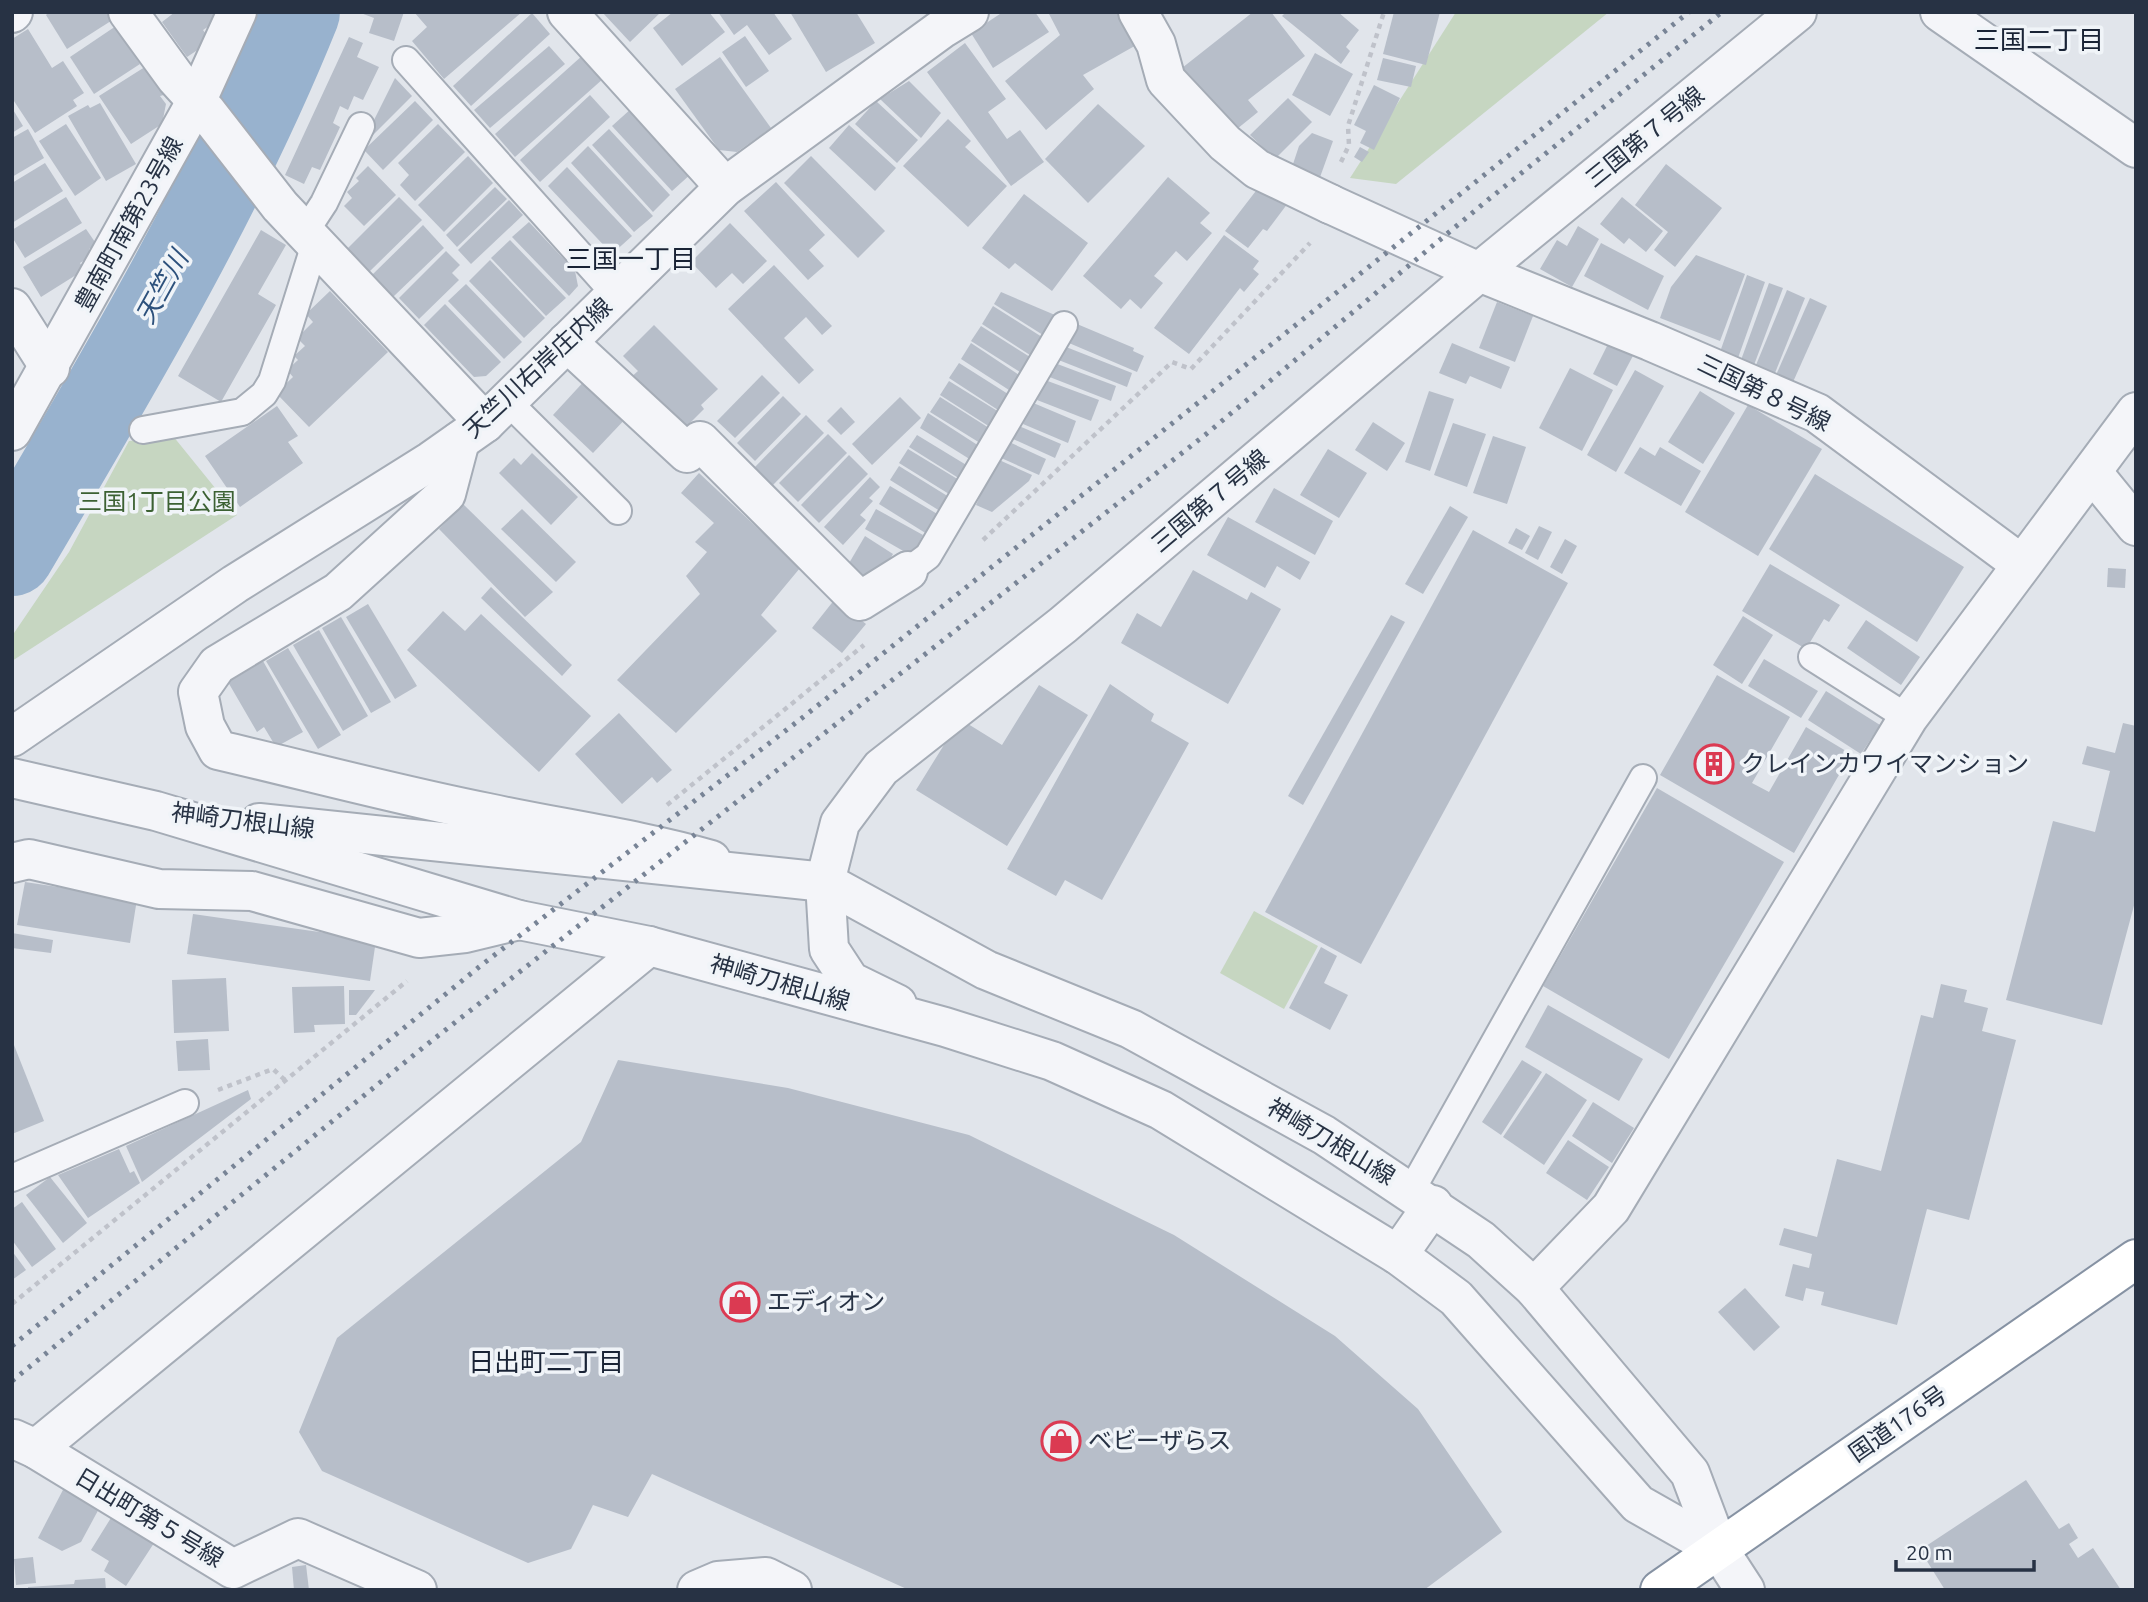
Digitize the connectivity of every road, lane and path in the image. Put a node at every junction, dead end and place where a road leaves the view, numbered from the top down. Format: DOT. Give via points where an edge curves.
graph roads {
  1 [pos="128,12"];
  2 [pos="237,12"];
  3 [pos="567,12"];
  4 [pos="1138,12"];
  5 [pos="1384,12"];
  6 [pos="1797,12"];
  7 [pos="1940,12"];
  8 [pos="948,17"];
  9 [pos="406,60"];
  10 [pos="202,106"];
  11 [pos="361,127"];
  12 [pos="2136,148"];
  13 [pos="725,187"];
  14 [pos="1325,202"];
  15 [pos="310,238"];
  16 [pos="1479,272"];
  17 [pos="616,295"];
  18 [pos="12,308"];
  19 [pos="1064,326"];
  20 [pos="567,342"];
  21 [pos="50,368"];
  22 [pos="2136,412"];
  23 [pos="484,422"];
  24 [pos="143,430"];
  25 [pos="12,431"];
  26 [pos="2092,472"];
  27 [pos="618,511"];
  28 [pos="2136,526"];
  29 [pos="2021,564"];
  30 [pos="908,571"];
  31 [pos="1812,657"];
  32 [pos="1908,718"];
  33 [pos="12,737"];
  34 [pos="12,778"];
  35 [pos="1643,778"];
  36 [pos="156,811"];
  37 [pos="12,863"];
  38 [pos="767,876"];
  39 [pos="825,883"];
  40 [pos="519,920"];
  41 [pos="649,946"];
  42 [pos="412,977"];
  43 [pos="945,1027"];
  44 [pos="286,1081"];
  45 [pos="185,1103"];
  46 [pos="12,1178"];
  47 [pos="1422,1198"];
  48 [pos="1398,1255"];
  49 [pos="2136,1259"];
  50 [pos="1534,1288"];
  51 [pos="12,1304"];
  52 [pos="24,1444"];
  53 [pos="1719,1550"];
  54 [pos="417,1590"];
  55 [pos="697,1590"];
  56 [pos="792,1590"];
  57 [pos="1660,1590"];
  58 [pos="1745,1590"];
  1 -- 10 [label="street"];
  2 -- 10 [label="street, 豊南町南第23号線"];
  3 -- 13 [label="street"];
  4 -- 14 [label="street, 三国第８号線" via="1156,44 1166,80 1225,143 1258,169"];
  5 -- 14 [label="path" via="1348,126 1349,145"];
  6 -- 16 [label="street, 三国第７号線"];
  7 -- 12 [label="street"];
  8 -- 13 [label="street, 天竺川右岸庄内線"];
  9 -- 17 [label="lane"];
  10 -- 15 [label="street"];
  10 -- 21 [label="street, 豊南町南第23号線"];
  11 -- 15 [label="lane"];
  13 -- 17 [label="street, 天竺川右岸庄内線"];
  14 -- 16 [label="street, 三国第８号線"];
  15 -- 23 [label="street"];
  15 -- 24 [label="lane" via="272,381 264,394 242,412"];
  16 -- 29 [label="street, 三国第８号線" via="1817,413"];
  16 -- 39 [label="street, 三国第７号線" via="1063,625 881,768 840,823"];
  17 -- 20 [label="street, 天竺川右岸庄内線"];
  18 -- 21 [label="street"];
  19 -- 30 [label="lane" via="963,510 928,556"];
  20 -- 23 [label="street, 天竺川右岸庄内線"];
  20 -- 30 [label="street" via="687,453 700,441 860,601"];
  21 -- 25 [label="street, 豊南町南第23号線"];
  22 -- 26 [label="street"];
  23 -- 27 [label="lane"];
  23 -- 33 [label="street, 天竺川右岸庄内線"];
  23 -- 38 [label="street" via="446,494 338,592 217,665 198,692 205,726 218,750 486,813 659,845"];
  26 -- 28 [label="street"];
  26 -- 29 [label="street"];
  29 -- 32 [label="street"];
  31 -- 32 [label="lane"];
  32 -- 50 [label="street" via="1611,1208"];
  34 -- 36 [label="street"];
  35 -- 47 [label="lane"];
  36 -- 38 [label="street, 神崎刀根山線"];
  36 -- 40 [label="street, 神崎刀根山線"];
  37 -- 40 [label="street" via="29,859 159,889 252,891 419,938"];
  38 -- 39 [label="street, 神崎刀根山線"];
  39 -- 43 [label="street, 三国第７号線" via="829,949 850,981"];
  39 -- 47 [label="street, 神崎刀根山線" via="986,970 1131,1029 1324,1135"];
  40 -- 41 [label="street, 神崎刀根山線"];
  41 -- 43 [label="street, 神崎刀根山線"];
  41 -- 52 [label="street"];
  42 -- 44 [label="path"];
  43 -- 48 [label="street, 神崎刀根山線" via="1052,1061 1161,1110"];
  44 -- 45 [label="path" via="272,1069"];
  44 -- 51 [label="path"];
  45 -- 46 [label="lane"];
  47 -- 48 [label="street"];
  47 -- 50 [label="street, 神崎刀根山線" via="1481,1240"];
  48 -- 53 [label="street, 神崎刀根山線" via="1456,1298 1638,1504"];
  49 -- 53 [label="highway, 国道176号"];
  50 -- 53 [label="street, 神崎刀根山線" via="1690,1473"];
  52 -- 54 [label="street, 日出町第５号線" via="233,1569 298,1538"];
  53 -- 57 [label="highway, 国道176号"];
  53 -- 58 [label="street, 神崎刀根山線"];
  55 -- 56 [label="street" via="718,1581 766,1577"];
}
